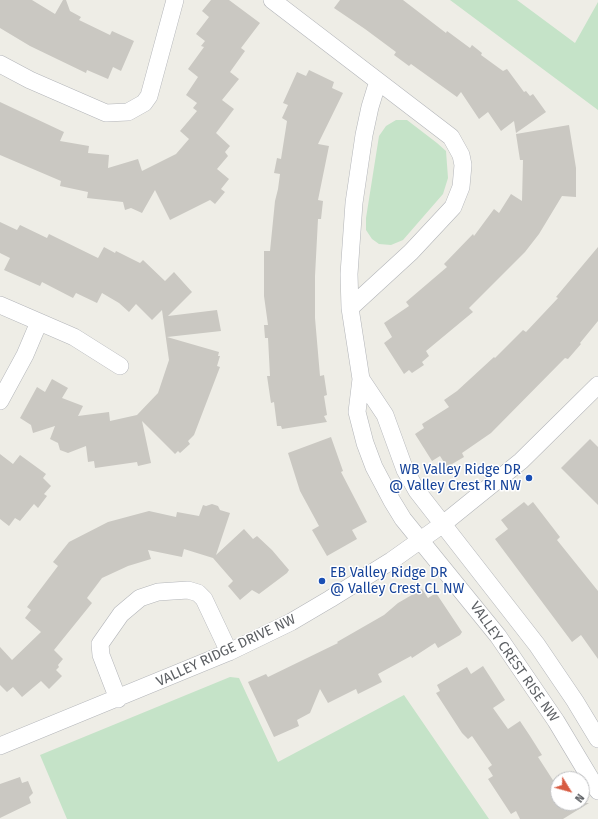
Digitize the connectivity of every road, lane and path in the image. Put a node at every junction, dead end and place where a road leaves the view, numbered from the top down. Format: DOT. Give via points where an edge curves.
graph roads {
  1 [pos="175,0"];
  2 [pos="272,0"];
  3 [pos="0,64"];
  4 [pos="378,81"];
  5 [pos="0,305"];
  6 [pos="350,308"];
  7 [pos="39,322"];
  8 [pos="120,366"];
  9 [pos="361,379"];
  10 [pos="598,385"];
  11 [pos="0,401"];
  12 [pos="443,524"];
  13 [pos="421,540"];
  14 [pos="229,652"];
  15 [pos="118,699"];
  16 [pos="598,739"];
  17 [pos="0,746"];
  18 [pos="598,791"];
  1 -- 3 [label="street" via="149,96 144,103 128,112 106,113"];
  2 -- 4 [label="street"];
  4 -- 6 [label="street" via="364,135 354,203 349,274"];
  4 -- 6 [label="street" via="451,136 461,155 462,187 453,207 411,252"];
  5 -- 7 [label="street"];
  6 -- 9 [label="street"];
  7 -- 8 [label="street" via="74,337"];
  7 -- 11 [label="street" via="25,355"];
  9 -- 12 [label="street, VALLEY CREST RISE NW" via="385,415 405,470 417,491"];
  9 -- 13 [label="street, VALLEY CREST RISE NW" via="357,412 374,468 392,501"];
  10 -- 12 [label="street, VALLEY RIDGE DRIVE NW" via="521,461"];
  12 -- 13 [label="street, VALLEY RIDGE DRIVE NW"];
  12 -- 16 [label="street, VALLEY CREST RISE NW" via="533,639"];
  13 -- 14 [label="street, VALLEY RIDGE DRIVE NW" via="291,622"];
  13 -- 18 [label="street, VALLEY CREST RISE NW" via="474,604 506,649 556,721"];
  14 -- 15 [label="street, VALLEY RIDGE DRIVE NW"];
  14 -- 15 [label="street" via="204,599 198,593 188,590 158,592 140,598 121,614 100,644 101,655"];
  15 -- 17 [label="street, VALLEY RIDGE DRIVE NW"];
}
